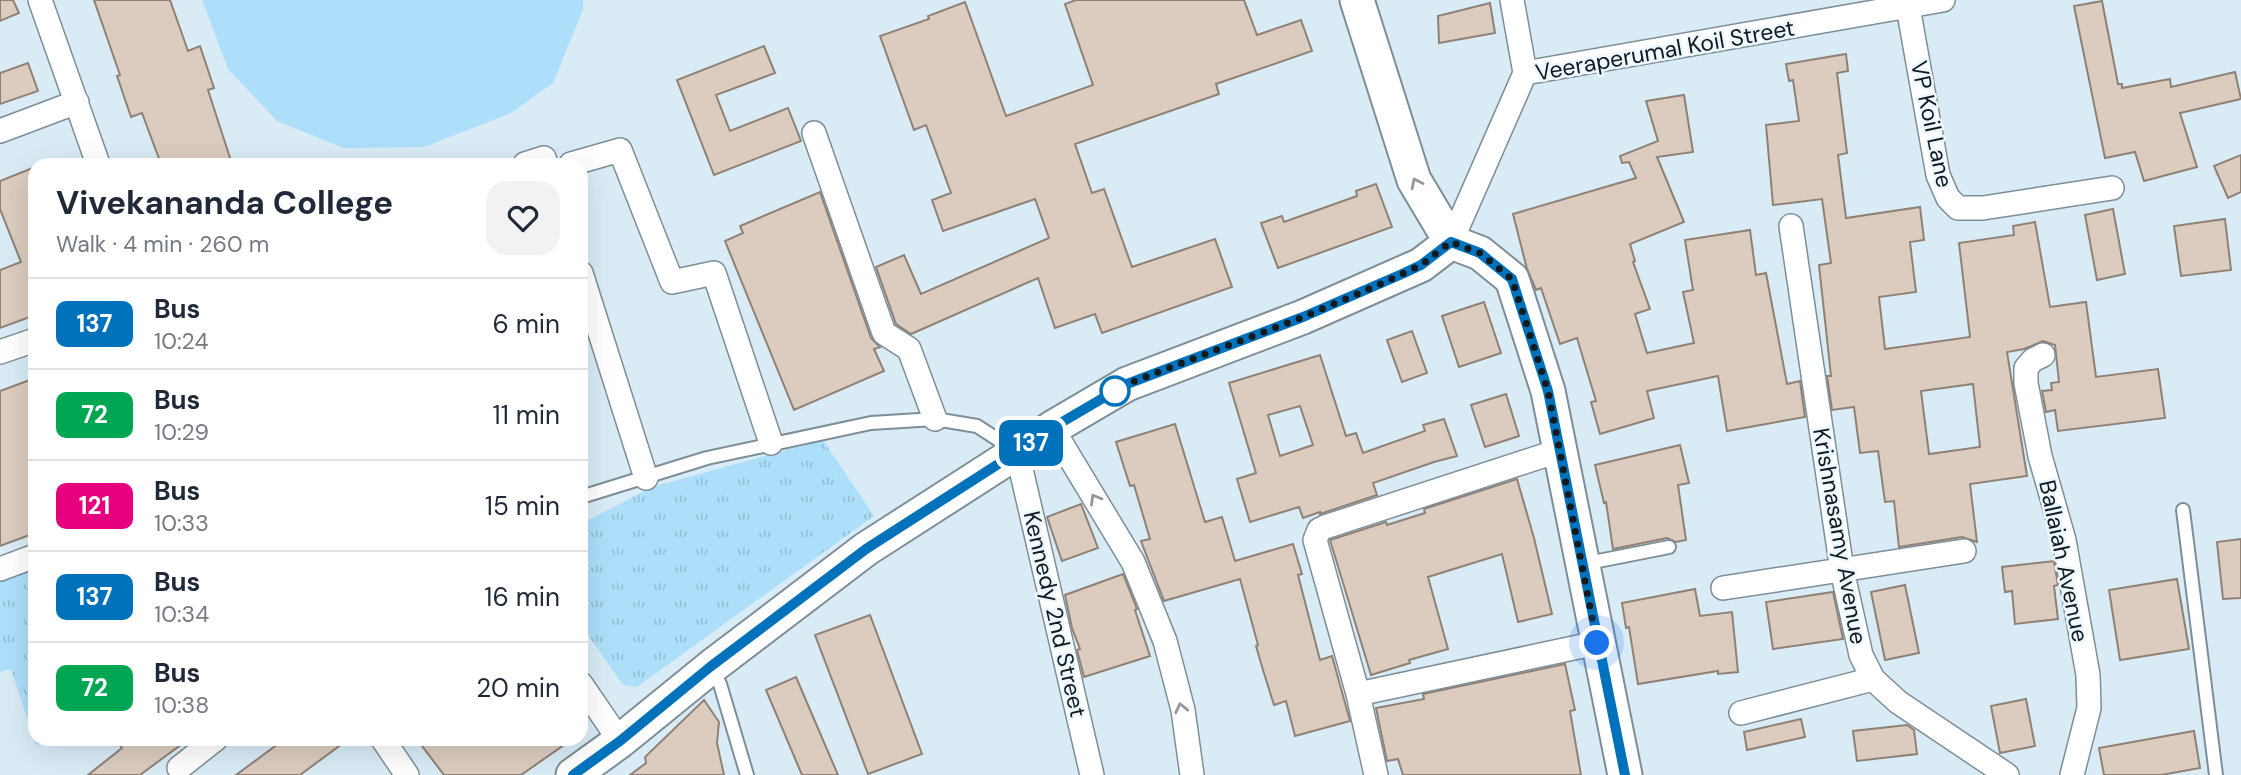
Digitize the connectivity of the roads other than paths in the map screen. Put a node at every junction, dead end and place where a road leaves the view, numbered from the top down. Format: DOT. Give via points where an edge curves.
graph roads {
  1 [pos="40,0"];
  2 [pos="1357,0"];
  3 [pos="1512,0"];
  4 [pos="1926,2"];
  5 [pos="1525,73"];
  6 [pos="77,103"];
  7 [pos="0,131"];
  8 [pos="814,133"];
  9 [pos="96,158"];
  10 [pos="588,159"];
  11 [pos="2112,188"];
  12 [pos="1791,226"];
  13 [pos="1451,242"];
  14 [pos="588,295"];
  15 [pos="28,342"];
  16 [pos="0,352"];
  17 [pos="2043,355"];
  18 [pos="935,419"];
  19 [pos="1052,428"];
  20 [pos="771,443"];
  21 [pos="1561,450"];
  22 [pos="1017,452"];
  23 [pos="646,478"];
  24 [pos="588,495"];
  25 [pos="2183,510"];
  26 [pos="1669,547"];
  27 [pos="1964,551"];
  28 [pos="28,559"];
  29 [pos="1583,565"];
  30 [pos="0,569"];
  31 [pos="1842,570"];
  32 [pos="1723,588"];
  33 [pos="1597,643"];
  34 [pos="710,667"];
  35 [pos="1872,679"];
  36 [pos="588,694"];
  37 [pos="1358,694"];
  38 [pos="1741,713"];
  39 [pos="620,741"];
  40 [pos="207,746"];
  41 [pos="387,746"];
  42 [pos="178,768"];
  43 [pos="407,775"];
  44 [pos="573,775"];
  45 [pos="747,775"];
  46 [pos="1092,775"];
  47 [pos="1192,775"];
  48 [pos="1376,775"];
  49 [pos="1625,775"];
  50 [pos="2007,775"];
  51 [pos="2072,775"];
  52 [pos="2216,775"];
  1 -- 6 [label="street"];
  13 -- 2 [label="main road, one-way" via="1413,180"];
  3 -- 5 [label="street"];
  4 -- 5 [label="street, Veeraperumal Koil Street"];
  4 -- 11 [label="street, VP Koil Lane" via="1938,175 1958,208"];
  5 -- 13 [label="street, Veeraperumal Koil Street"];
  6 -- 7 [label="street"];
  6 -- 9 [label="street"];
  8 -- 18 [label="street" via="884,333 909,349"];
  10 -- 20 [label="street" via="620,150 672,282 714,273"];
  12 -- 31 [label="street, Krishnasamy Avenue"];
  13 -- 19 [label="main road" via="1421,265 1303,317 1127,384"];
  13 -- 21 [label="main road" via="1480,253 1512,279 1548,391"];
  14 -- 23 [label="street"];
  15 -- 16 [label="street"];
  17 -- 51 [label="street, Ballaiah Avenue" via="2026,368 2026,383 2040,456 2064,540 2088,675 2089,708"];
  18 -- 20 [label="lane" via="871,423"];
  18 -- 22 [label="lane" via="977,426"];
  19 -- 22 [label="main road"];
  47 -- 19 [label="street, one-way" via="1165,641 1133,562"];
  20 -- 23 [label="lane"];
  21 -- 29 [label="main road"];
  21 -- 37 [label="street" via="1319,530 1314,540"];
  22 -- 34 [label="main road" via="866,549"];
  22 -- 46 [label="street, Kennedy 2nd Street"];
  23 -- 24 [label="lane"];
  25 -- 52 [label="lane"];
  26 -- 29 [label="lane"];
  27 -- 31 [label="street"];
  28 -- 30 [label="street"];
  29 -- 33 [label="main road"];
  31 -- 32 [label="street"];
  31 -- 35 [label="street, Krishnasamy Avenue" via="1861,655"];
  33 -- 37 [label="street"];
  33 -- 49 [label="main road"];
  34 -- 39 [label="main road"];
  34 -- 45 [label="lane" via="720,684"];
  35 -- 38 [label="street"];
  35 -- 50 [label="street, Krishnasamy Avenue" via="1898,702"];
  36 -- 39 [label="street"];
  37 -- 48 [label="street"];
  39 -- 44 [label="main road"];
  40 -- 42 [label="street"];
  41 -- 43 [label="street"];
}
